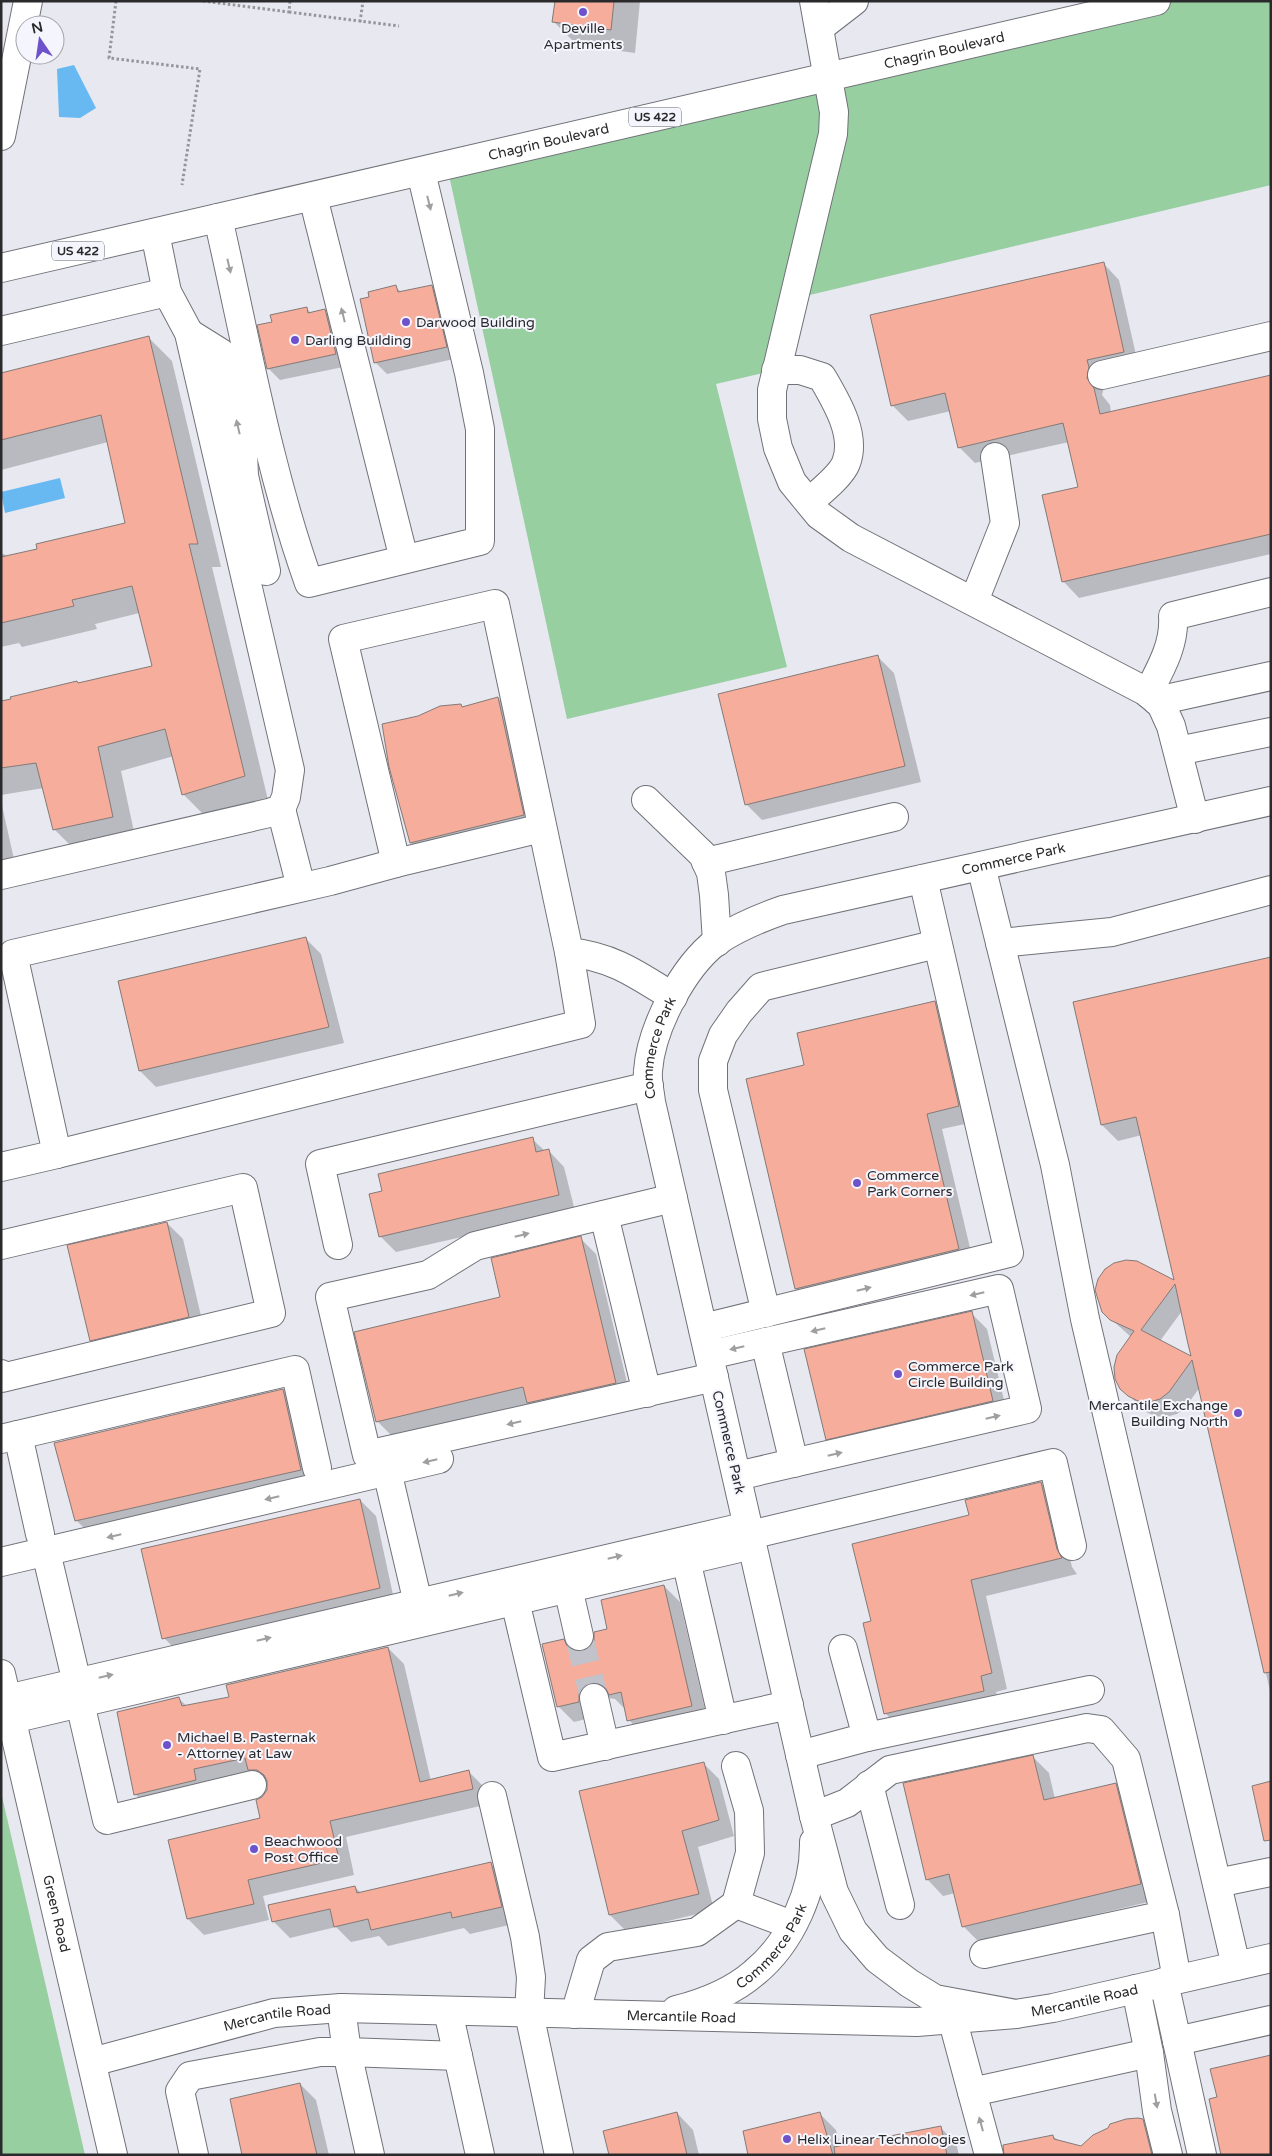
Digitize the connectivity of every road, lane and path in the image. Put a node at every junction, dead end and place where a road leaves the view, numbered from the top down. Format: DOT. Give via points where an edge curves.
graph roads {
  1 [pos="28,1"];
  2 [pos="116,1"];
  3 [pos="203,1"];
  4 [pos="290,1"];
  5 [pos="363,1"];
  6 [pos="814,1"];
  7 [pos="854,1"];
  8 [pos="1156,1"];
  9 [pos="216,2"];
  10 [pos="289,12"];
  11 [pos="360,22"];
  12 [pos="400,26"];
  13 [pos="819,28"];
  14 [pos="826,78"];
  15 [pos="1,136"];
  16 [pos="421,172"];
  17 [pos="182,185"];
  18 [pos="313,196"];
  19 [pos="218,218"];
  20 [pos="155,233"];
  21 [pos="1,268"];
  22 [pos="168,292"];
  23 [pos="1,331"];
  24 [pos="189,333"];
  25 [pos="1271,336"];
  26 [pos="776,370"];
  27 [pos="1102,375"];
  28 [pos="211,428"];
  29 [pos="995,457"];
  30 [pos="244,476"];
  31 [pos="809,502"];
  32 [pos="404,559"];
  33 [pos="266,571"];
  34 [pos="1271,592"];
  35 [pos="974,601"];
  36 [pos="1271,676"];
  37 [pos="1152,697"];
  38 [pos="1271,732"];
  39 [pos="1178,750"];
  40 [pos="646,800"];
  41 [pos="1271,801"];
  42 [pos="281,809"];
  43 [pos="894,817"];
  44 [pos="1195,818"];
  45 [pos="542,828"];
  46 [pos="706,862"];
  47 [pos="396,864"];
  48 [pos="982,866"];
  49 [pos="1,875"];
  50 [pos="922,879"];
  51 [pos="301,888"];
  52 [pos="1271,890"];
  53 [pos="717,942"];
  54 [pos="1000,943"];
  55 [pos="937,944"];
  56 [pos="569,952"];
  57 [pos="672,997"];
  58 [pos="649,1086"];
  59 [pos="57,1154"];
  60 [pos="1,1167"];
  61 [pos="673,1198"];
  62 [pos="604,1215"];
  63 [pos="1,1245"];
  64 [pos="338,1245"];
  65 [pos="766,1313"];
  66 [pos="703,1328"];
  67 [pos="765,1342"];
  68 [pos="1,1374"];
  69 [pos="713,1375"];
  70 [pos="647,1393"];
  71 [pos="10,1437"];
  72 [pos="377,1463"];
  73 [pos="794,1463"];
  74 [pos="317,1468"];
  75 [pos="736,1476"];
  76 [pos="750,1535"];
  77 [pos="43,1543"];
  78 [pos="1072,1546"];
  79 [pos="686,1560"];
  80 [pos="1,1562"];
  81 [pos="568,1588"];
  82 [pos="515,1601"];
  83 [pos="418,1603"];
  84 [pos="579,1636"];
  85 [pos="843,1649"];
  86 [pos="1090,1690"];
  87 [pos="78,1693"];
  88 [pos="7,1697"];
  89 [pos="594,1698"];
  90 [pos="789,1705"];
  91 [pos="722,1720"];
  92 [pos="867,1737"];
  93 [pos="605,1746"];
  94 [pos="800,1755"];
  95 [pos="736,1766"];
  96 [pos="252,1785"];
  97 [pos="869,1785"];
  98 [pos="492,1796"];
  99 [pos="814,1816"];
  100 [pos="1271,1872"];
  101 [pos="1217,1883"];
  102 [pos="736,1904"];
  103 [pos="900,1905"];
  104 [pos="1165,1914"];
  105 [pos="792,1926"];
  106 [pos="984,1954"];
  107 [pos="1271,1958"];
  108 [pos="1236,1966"];
  109 [pos="1171,1980"];
  110 [pos="1136,1989"];
  111 [pos="341,2008"];
  112 [pos="950,2010"];
  113 [pos="448,2011"];
  114 [pos="529,2013"];
  115 [pos="575,2014"];
  116 [pos="1016,2014"];
  117 [pos="652,2016"];
  118 [pos="1271,2020"];
  119 [pos="1177,2041"];
  120 [pos="347,2052"];
  121 [pos="1149,2053"];
  122 [pos="458,2056"];
  123 [pos="92,2062"];
  124 [pos="972,2092"];
  125 [pos="114,2155"];
  126 [pos="194,2155"];
  127 [pos="370,2155"];
  128 [pos="480,2155"];
  129 [pos="559,2155"];
  130 [pos="989,2155"];
  131 [pos="1168,2155"];
  132 [pos="1202,2155"];
  1 -- 15 [label="street"];
  2 -- 17 [label="path" via="109,58 200,69"];
  3 -- 9 [label="path"];
  4 -- 10 [label="path"];
  5 -- 11 [label="path"];
  6 -- 13 [label="street"];
  7 -- 13 [label="street"];
  8 -- 14 [label="street, Chagrin Boulevard / US 422"];
  9 -- 10 [label="path"];
  10 -- 11 [label="path"];
  11 -- 12 [label="path"];
  13 -- 14 [label="street"];
  14 -- 16 [label="street, Chagrin Boulevard / US 422"];
  14 -- 26 [label="street" via="834,112 833,134"];
  16 -- 18 [label="street, Chagrin Boulevard / US 422"];
  16 -- 32 [label="street, one-way" via="480,429 480,540"];
  18 -- 19 [label="street, Chagrin Boulevard / US 422"];
  32 -- 18 [label="street, one-way"];
  19 -- 20 [label="street, Chagrin Boulevard / US 422"];
  19 -- 32 [label="street, one-way" via="263,419 292,532 310,582"];
  20 -- 21 [label="street, Chagrin Boulevard / US 422"];
  20 -- 22 [label="street"];
  22 -- 23 [label="street"];
  22 -- 24 [label="street"];
  24 -- 28 [label="street"];
  30 -- 24 [label="street, one-way" via="243,452 221,353"];
  25 -- 27 [label="street"];
  26 -- 31 [label="street" via="772,419 778,448 792,482"];
  26 -- 31 [label="street" via="800,370 822,377 838,405 849,443 846,464"];
  28 -- 30 [label="street"];
  28 -- 42 [label="street" via="290,770"];
  29 -- 35 [label="street" via="1005,523"];
  30 -- 33 [label="street"];
  31 -- 35 [label="street" via="819,515 851,538"];
  34 -- 37 [label="street" via="1173,616 1170,646"];
  35 -- 37 [label="street"];
  36 -- 37 [label="street"];
  37 -- 39 [label="street" via="1161,704"];
  38 -- 39 [label="street"];
  39 -- 44 [label="street"];
  40 -- 46 [label="street"];
  41 -- 44 [label="street, Commerce Park"];
  42 -- 49 [label="street"];
  42 -- 51 [label="street"];
  43 -- 46 [label="street"];
  44 -- 48 [label="street, Commerce Park"];
  45 -- 47 [label="street"];
  45 -- 47 [label="street" via="495,604 343,639"];
  45 -- 56 [label="street"];
  46 -- 53 [label="street" via="711,873"];
  47 -- 51 [label="street"];
  48 -- 50 [label="street, Commerce Park"];
  48 -- 54 [label="street"];
  50 -- 53 [label="street, Commerce Park" via="783,910 750,922"];
  50 -- 55 [label="street"];
  51 -- 59 [label="street" via="13,954"];
  52 -- 54 [label="street" via="1112,932"];
  53 -- 57 [label="street, Commerce Park" via="694,963"];
  54 -- 101 [label="street" via="1055,1165 1085,1319"];
  55 -- 65 [label="street" via="761,988 738,1012 723,1035 713,1061 713,1090"];
  65 -- 55 [label="street, one-way" via="1009,1254"];
  56 -- 57 [label="street" via="593,955 617,964"];
  56 -- 59 [label="street" via="582,1024"];
  57 -- 58 [label="street, Commerce Park" via="655,1037 648,1071"];
  58 -- 61 [label="street, Commerce Park"];
  58 -- 64 [label="street" via="320,1164"];
  59 -- 60 [label="street"];
  61 -- 62 [label="street"];
  61 -- 66 [label="street, Commerce Park"];
  62 -- 70 [label="street"];
  72 -- 62 [label="street, one-way" via="330,1297 428,1275 475,1246"];
  63 -- 68 [label="street" via="243,1188 272,1313 2,1378"];
  65 -- 66 [label="street"];
  66 -- 69 [label="street, Commerce Park"];
  67 -- 69 [label="street, one-way"];
  67 -- 73 [label="street"];
  73 -- 67 [label="street, one-way" via="1027,1409 999,1289"];
  69 -- 70 [label="street"];
  69 -- 72 [label="street, one-way"];
  69 -- 75 [label="street, Commerce Park"];
  70 -- 72 [label="street, one-way"];
  71 -- 74 [label="street" via="295,1370"];
  71 -- 77 [label="street"];
  72 -- 77 [label="street, one-way"];
  72 -- 83 [label="street"];
  73 -- 75 [label="street"];
  75 -- 76 [label="street, Commerce Park"];
  76 -- 78 [label="street" via="1053,1463"];
  76 -- 79 [label="street"];
  83 -- 76 [label="street, one-way"];
  76 -- 90 [label="street, Commerce Park"];
  77 -- 80 [label="street"];
  77 -- 87 [label="street"];
  79 -- 81 [label="street"];
  79 -- 91 [label="street"];
  81 -- 82 [label="street"];
  81 -- 84 [label="street"];
  82 -- 87 [label="street"];
  82 -- 93 [label="street" via="552,1757"];
  87 -- 83 [label="street, one-way"];
  85 -- 92 [label="street"];
  86 -- 92 [label="street"];
  87 -- 88 [label="street"];
  87 -- 96 [label="street" via="108,1820"];
  88 -- 123 [label="street, Green Road"];
  89 -- 93 [label="street"];
  90 -- 91 [label="street"];
  90 -- 94 [label="street, Commerce Park"];
  91 -- 93 [label="street"];
  92 -- 94 [label="street"];
  94 -- 99 [label="street, Commerce Park"];
  95 -- 102 [label="street" via="749,1811 750,1853"];
  97 -- 99 [label="street" via="847,1803"];
  97 -- 103 [label="street"];
  97 -- 104 [label="street" via="890,1770 1087,1728 1102,1730 1126,1759"];
  98 -- 114 [label="street" via="525,1937 531,1977"];
  99 -- 105 [label="street, Commerce Park" via="815,1852 810,1883"];
  99 -- 112 [label="street, Commerce Park" via="834,1892 853,1931 877,1959"];
  100 -- 101 [label="street"];
  101 -- 108 [label="street"];
  102 -- 105 [label="street"];
  102 -- 115 [label="street" via="698,1932 608,1947 590,1960"];
  104 -- 106 [label="street"];
  104 -- 109 [label="street"];
  105 -- 117 [label="street, Commerce Park" via="755,1973 728,1991 698,2005"];
  107 -- 108 [label="street, Mercantile Road"];
  108 -- 109 [label="street, Mercantile Road"];
  109 -- 110 [label="street, Mercantile Road"];
  109 -- 119 [label="street"];
  110 -- 116 [label="street, Mercantile Road"];
  110 -- 121 [label="street"];
  111 -- 113 [label="street, Mercantile Road"];
  111 -- 120 [label="street"];
  111 -- 123 [label="street, Mercantile Road" via="274,2013"];
  112 -- 116 [label="street, Commerce Park"];
  112 -- 117 [label="street, Mercantile Road" via="917,2022"];
  112 -- 124 [label="street"];
  113 -- 114 [label="street, Mercantile Road"];
  113 -- 122 [label="street"];
  114 -- 115 [label="street, Mercantile Road"];
  114 -- 129 [label="street"];
  115 -- 117 [label="street, Mercantile Road"];
  118 -- 119 [label="street"];
  119 -- 132 [label="street"];
  120 -- 122 [label="street"];
  120 -- 126 [label="street" via="320,2052 190,2076 180,2091"];
  120 -- 127 [label="street"];
  121 -- 124 [label="street"];
  121 -- 131 [label="street, one-way" via="1154,2094"];
  122 -- 128 [label="street"];
  123 -- 125 [label="street, Green Road"];
  130 -- 124 [label="street, one-way"];
}
